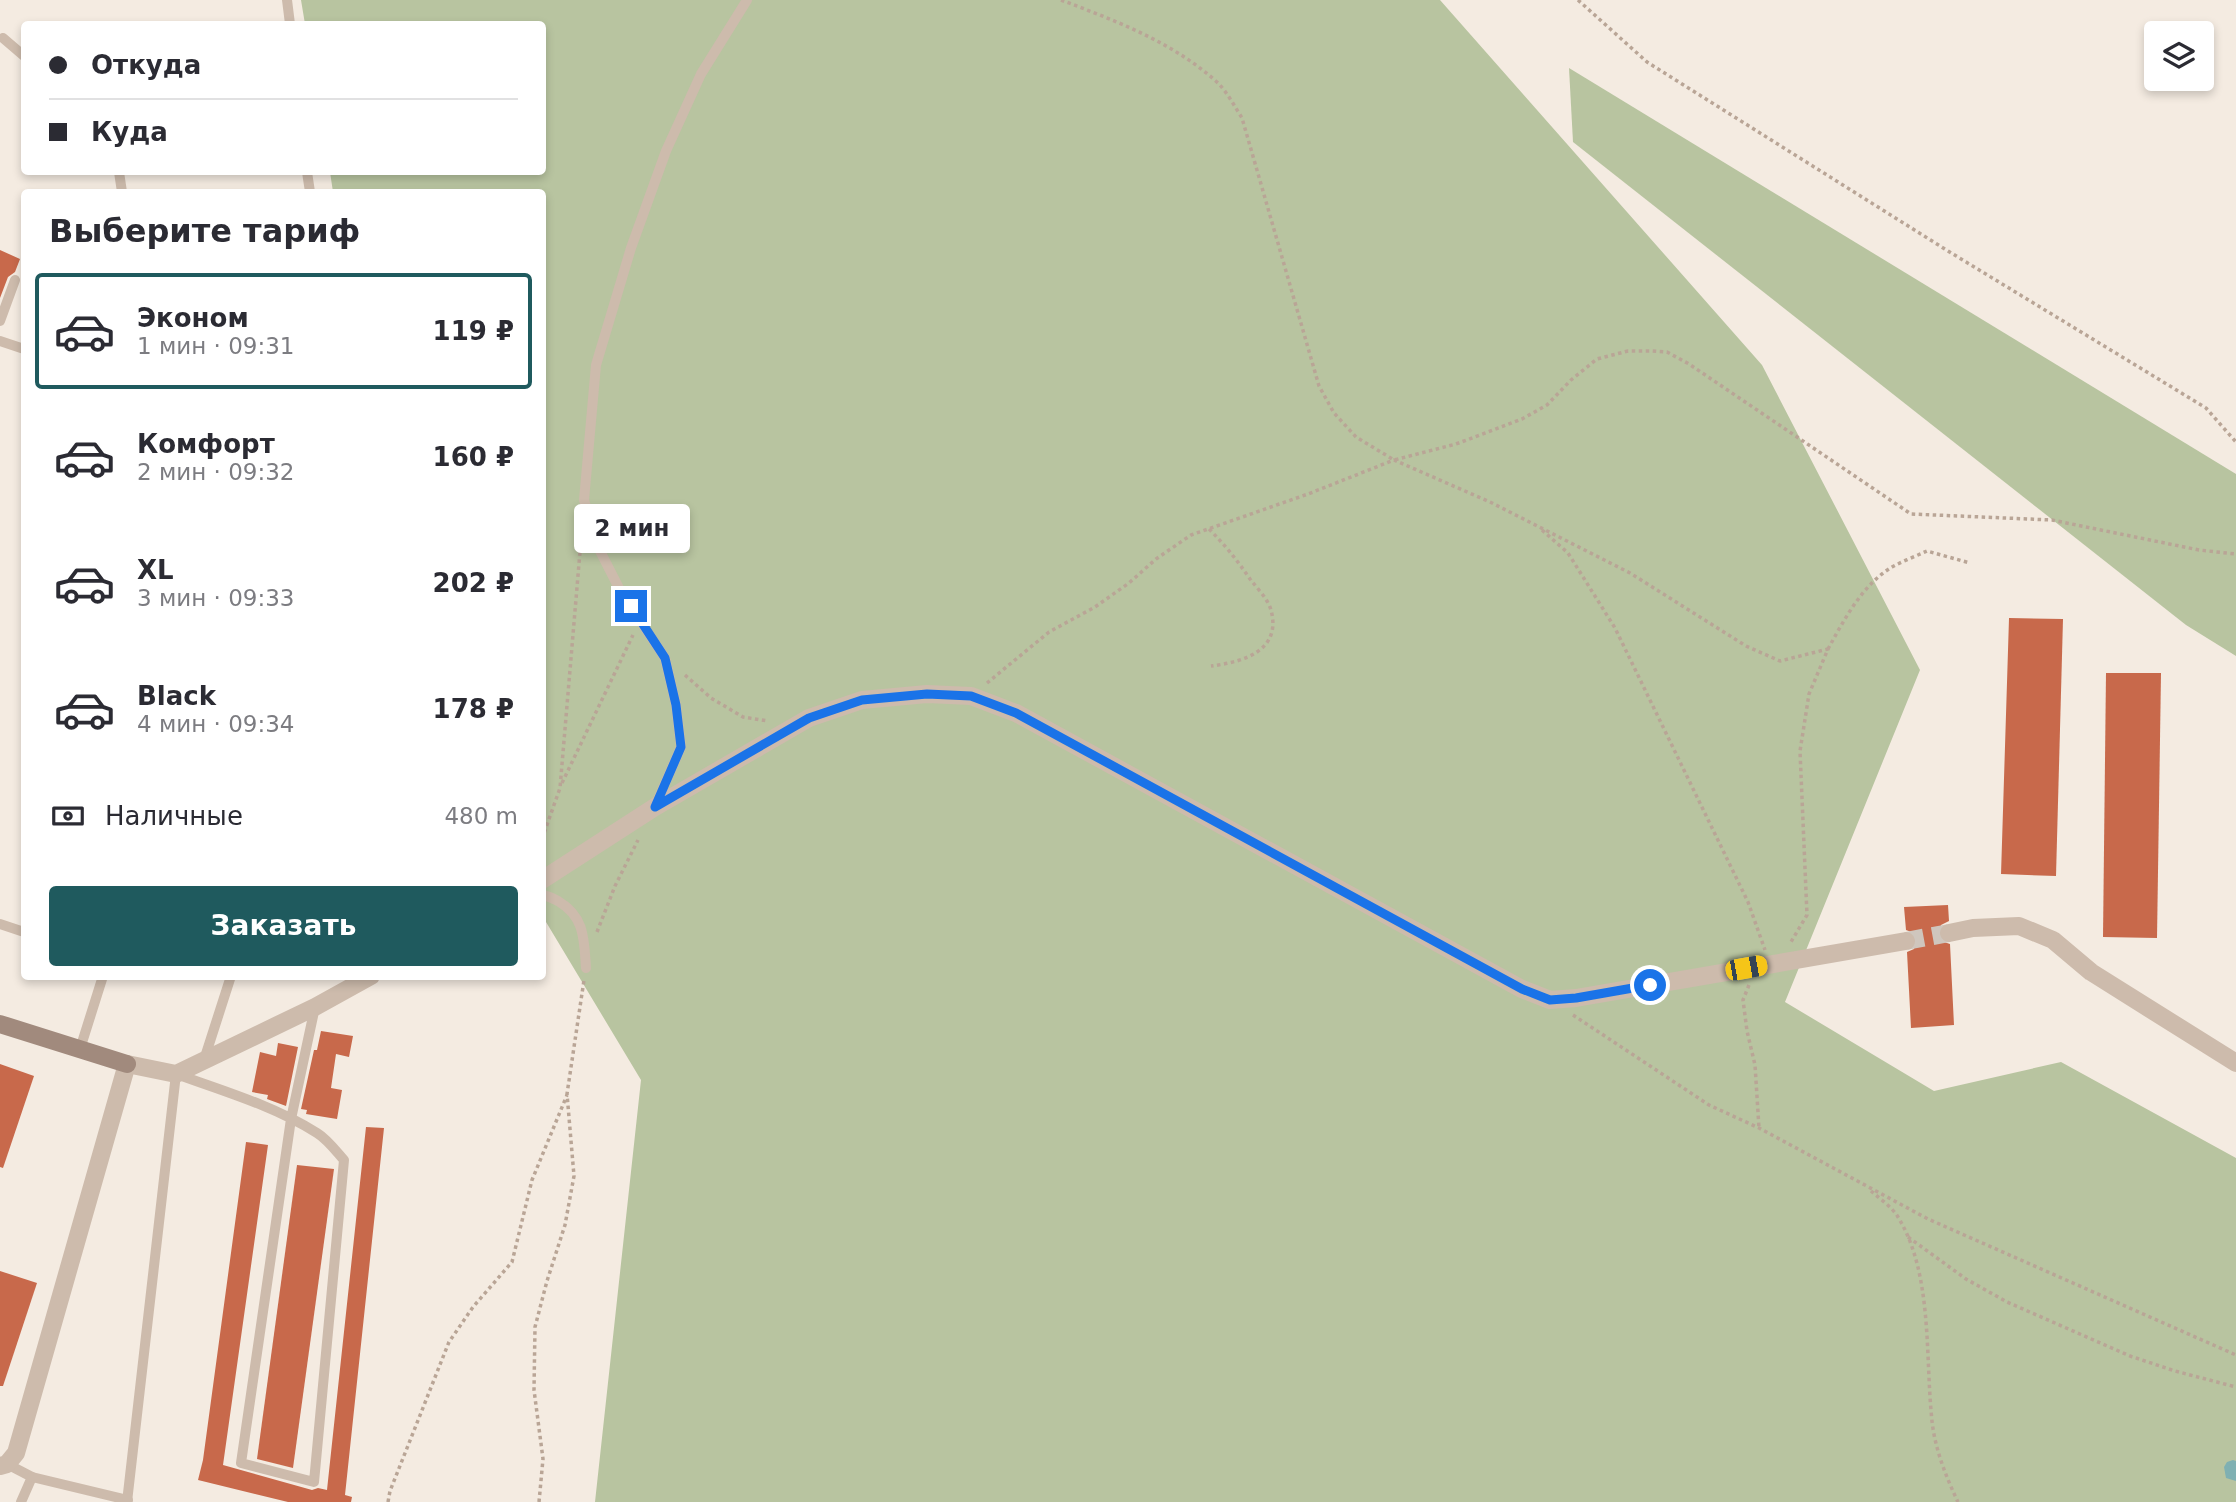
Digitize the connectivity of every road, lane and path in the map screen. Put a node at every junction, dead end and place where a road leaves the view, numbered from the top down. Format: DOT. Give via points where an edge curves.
graph roads {
  1 [pos="288,0"];
  2 [pos="747,0"];
  3 [pos="1061,0"];
  4 [pos="1578,0"];
  5 [pos="290,21"];
  6 [pos="3,38"];
  7 [pos="21,53"];
  8 [pos="15,280"];
  9 [pos="0,321"];
  10 [pos="0,341"];
  11 [pos="21,347"];
  12 [pos="2236,442"];
  13 [pos="1394,460"];
  14 [pos="584,500"];
  15 [pos="1538,526"];
  16 [pos="1209,529"];
  17 [pos="2236,554"];
  18 [pos="1970,563"];
  19 [pos="641,619"];
  20 [pos="1828,649"];
  21 [pos="665,658"];
  22 [pos="1211,666"];
  23 [pos="971,696"];
  24 [pos="769,721"];
  25 [pos="560,788"];
  26 [pos="655,807"];
  27 [pos="546,828"];
  28 [pos="546,877"];
  29 [pos="546,895"];
  30 [pos="0,924"];
  31 [pos="21,931"];
  32 [pos="1949,933"];
  33 [pos="596,936"];
  34 [pos="1906,941"];
  35 [pos="1770,964"];
  36 [pos="586,968"];
  37 [pos="102,980"];
  38 [pos="230,980"];
  39 [pos="364,980"];
  40 [pos="1550,1000"];
  41 [pos="314,1007"];
  42 [pos="0,1024"];
  43 [pos="79,1049"];
  44 [pos="204,1060"];
  45 [pos="2236,1063"];
  46 [pos="127,1065"];
  47 [pos="176,1074"];
  48 [pos="567,1094"];
  49 [pos="290,1119"];
  50 [pos="1759,1128"];
  51 [pos="1867,1187"];
  52 [pos="1908,1237"];
  53 [pos="2236,1355"];
  54 [pos="2236,1387"];
  55 [pos="4,1465"];
  56 [pos="32,1477"];
  57 [pos="128,1501"];
  58 [pos="21,1502"];
  59 [pos="388,1502"];
  60 [pos="539,1502"];
  61 [pos="1958,1502"];
  1 -- 5 [label="lane"];
  2 -- 14 [label="lane" via="701,74 666,151 631,248 596,365"];
  3 -- 13 [label="path" via="1136,29 1189,60 1220,85 1242,118 1319,386 1334,413 1356,437"];
  4 -- 12 [label="path" via="1647,62 2206,408"];
  6 -- 7 [label="lane"];
  8 -- 9 [label="lane"];
  10 -- 11 [label="lane"];
  13 -- 15 [label="path"];
  13 -- 16 [label="path"];
  13 -- 17 [label="path" via="1456,444 1522,419 1547,405 1597,359 1628,351 1667,352 1912,514 2052,520"];
  14 -- 19 [label="lane" via="599,548"];
  14 -- 25 [label="path"];
  15 -- 20 [label="path" via="1630,573 1745,646 1780,661"];
  15 -- 35 [label="path" via="1568,552 1615,628 1748,902"];
  16 -- 22 [label="path" via="1271,607 1273,629 1266,645 1249,658"];
  16 -- 23 [label="path" via="1191,535 1095,607 1049,632"];
  18 -- 20 [label="path" via="1927,551 1890,568 1864,592"];
  19 -- 21 [label="lane"];
  19 -- 25 [label="path"];
  20 -- 35 [label="path" via="1809,694 1800,751 1807,915 1791,943"];
  21 -- 24 [label="path" via="711,698 743,718"];
  21 -- 26 [label="lane" via="681,747"];
  23 -- 26 [label="street" via="927,694 862,700 809,718"];
  23 -- 40 [label="street" via="1016,713 1522,989"];
  25 -- 27 [label="path"];
  26 -- 28 [label="street"];
  26 -- 33 [label="path"];
  29 -- 36 [label="lane" via="572,909 583,932"];
  30 -- 31 [label="lane"];
  32 -- 45 [label="street" via="2019,926 2053,940 2091,972"];
  34 -- 35 [label="street"];
  35 -- 40 [label="street"];
  35 -- 50 [label="path" via="1751,981 1744,1000"];
  36 -- 48 [label="path"];
  37 -- 43 [label="lane"];
  38 -- 44 [label="lane"];
  39 -- 41 [label="street"];
  40 -- 50 [label="path" via="1709,1105"];
  41 -- 44 [label="street"];
  41 -- 49 [label="lane"];
  42 -- 43 [label="street"];
  43 -- 46 [label="street"];
  44 -- 47 [label="street"];
  46 -- 47 [label="street"];
  46 -- 55 [label="street" via="16,1453"];
  47 -- 49 [label="lane"];
  47 -- 57 [label="lane"];
  48 -- 59 [label="path" via="532,1180 512,1262 449,1342"];
  48 -- 60 [label="path" via="574,1176 565,1225 535,1327 534,1390 543,1459"];
  49 -- 49 [label="lane" via="319,1134 344,1160 314,1482 241,1463"];
  50 -- 51 [label="path"];
  51 -- 52 [label="path" via="1896,1215"];
  51 -- 53 [label="path" via="1928,1219"];
  52 -- 54 [label="path" via="2007,1302 2130,1356"];
  52 -- 61 [label="path" via="1924,1312 1932,1424"];
  55 -- 56 [label="lane"];
  56 -- 57 [label="lane"];
  56 -- 58 [label="lane"];
}
